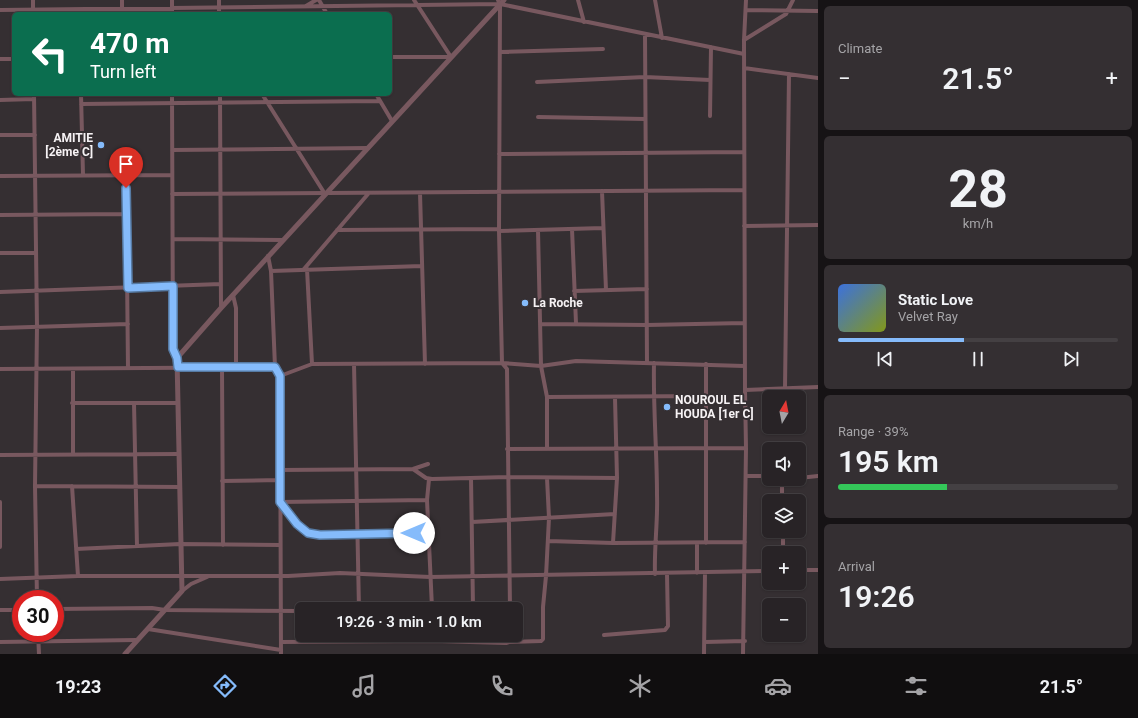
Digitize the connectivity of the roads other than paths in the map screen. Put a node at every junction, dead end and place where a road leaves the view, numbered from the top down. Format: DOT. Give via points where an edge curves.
graph roads {
  1 [pos="33,0"];
  2 [pos="122,0"];
  3 [pos="172,0"];
  4 [pos="219,0"];
  5 [pos="318,0"];
  6 [pos="414,0"];
  7 [pos="578,0"];
  8 [pos="655,0"];
  9 [pos="746,0"];
  10 [pos="793,0"];
  11 [pos="500,1"];
  12 [pos="417,5"];
  13 [pos="306,6"];
  14 [pos="323,6"];
  15 [pos="219,7"];
  16 [pos="122,8"];
  17 [pos="172,8"];
  18 [pos="0,10"];
  19 [pos="746,10"];
  20 [pos="788,11"];
  21 [pos="818,11"];
  22 [pos="33,12"];
  23 [pos="122,12"];
  24 [pos="172,12"];
  25 [pos="219,12"];
  26 [pos="326,12"];
  27 [pos="584,22"];
  28 [pos="645,34"];
  29 [pos="662,38"];
  30 [pos="744,40"];
  31 [pos="711,48"];
  32 [pos="603,49"];
  33 [pos="500,52"];
  34 [pos="744,54"];
  35 [pos="451,57"];
  36 [pos="392,58"];
  37 [pos="0,59"];
  38 [pos="12,59"];
  39 [pos="744,68"];
  40 [pos="789,74"];
  41 [pos="645,78"];
  42 [pos="818,78"];
  43 [pos="710,80"];
  44 [pos="537,82"];
  45 [pos="81,96"];
  46 [pos="172,96"];
  47 [pos="220,96"];
  48 [pos="263,96"];
  49 [pos="377,96"];
  50 [pos="34,99"];
  51 [pos="0,100"];
  52 [pos="380,100"];
  53 [pos="267,102"];
  54 [pos="172,103"];
  55 [pos="220,103"];
  56 [pos="81,104"];
  57 [pos="710,116"];
  58 [pos="538,117"];
  59 [pos="645,119"];
  60 [pos="392,121"];
  61 [pos="0,135"];
  62 [pos="35,135"];
  63 [pos="296,148"];
  64 [pos="368,148"];
  65 [pos="220,149"];
  66 [pos="172,150"];
  67 [pos="744,152"];
  68 [pos="646,153"];
  69 [pos="499,154"];
  70 [pos="83,175"];
  71 [pos="126,175"];
  72 [pos="172,175"];
  73 [pos="0,176"];
  74 [pos="35,176"];
  75 [pos="744,190"];
  76 [pos="602,191"];
  77 [pos="646,191"];
  78 [pos="499,192"];
  79 [pos="420,193"];
  80 [pos="172,194"];
  81 [pos="220,194"];
  82 [pos="325,194"];
  83 [pos="368,194"];
  84 [pos="127,214"];
  85 [pos="0,215"];
  86 [pos="35,215"];
  87 [pos="818,225"];
  88 [pos="744,226"];
  89 [pos="787,226"];
  90 [pos="603,228"];
  91 [pos="572,229"];
  92 [pos="337,230"];
  93 [pos="421,230"];
  94 [pos="499,230"];
  95 [pos="538,230"];
  96 [pos="173,239"];
  97 [pos="220,240"];
  98 [pos="283,240"];
  99 [pos="0,253"];
  100 [pos="36,253"];
  101 [pos="268,256"];
  102 [pos="422,266"];
  103 [pos="305,270"];
  104 [pos="271,271"];
  105 [pos="221,284"];
  106 [pos="173,286"];
  107 [pos="128,288"];
  108 [pos="646,289"];
  109 [pos="606,290"];
  110 [pos="36,291"];
  111 [pos="574,291"];
  112 [pos="0,292"];
  113 [pos="233,295"];
  114 [pos="221,308"];
  115 [pos="576,323"];
  116 [pos="744,323"];
  117 [pos="128,324"];
  118 [pos="540,324"];
  119 [pos="647,325"];
  120 [pos="37,326"];
  121 [pos="0,328"];
  122 [pos="177,358"];
  123 [pos="647,363"];
  124 [pos="312,364"];
  125 [pos="354,364"];
  126 [pos="426,364"];
  127 [pos="502,364"];
  128 [pos="654,364"];
  129 [pos="706,364"];
  130 [pos="540,366"];
  131 [pos="744,366"];
  132 [pos="178,367"];
  133 [pos="236,367"];
  134 [pos="275,367"];
  135 [pos="128,368"];
  136 [pos="222,368"];
  137 [pos="0,369"];
  138 [pos="37,369"];
  139 [pos="73,369"];
  140 [pos="280,376"];
  141 [pos="818,386"];
  142 [pos="785,388"];
  143 [pos="744,390"];
  144 [pos="654,396"];
  145 [pos="706,396"];
  146 [pos="547,397"];
  147 [pos="615,398"];
  148 [pos="134,403"];
  149 [pos="178,403"];
  150 [pos="72,404"];
  151 [pos="507,448"];
  152 [pos="547,448"];
  153 [pos="616,448"];
  154 [pos="655,448"];
  155 [pos="706,448"];
  156 [pos="746,448"];
  157 [pos="135,454"];
  158 [pos="179,454"];
  159 [pos="0,455"];
  160 [pos="35,455"];
  161 [pos="73,455"];
  162 [pos="428,464"];
  163 [pos="413,469"];
  164 [pos="280,470"];
  165 [pos="355,470"];
  166 [pos="746,476"];
  167 [pos="762,476"];
  168 [pos="818,476"];
  169 [pos="508,477"];
  170 [pos="806,477"];
  171 [pos="471,478"];
  172 [pos="548,478"];
  173 [pos="617,478"];
  174 [pos="429,479"];
  175 [pos="280,480"];
  176 [pos="222,481"];
  177 [pos="35,486"];
  178 [pos="72,486"];
  179 [pos="136,487"];
  180 [pos="180,487"];
  181 [pos="427,500"];
  182 [pos="356,501"];
  183 [pos="0,502"];
  184 [pos="280,502"];
  185 [pos="615,514"];
  186 [pos="0,518"];
  187 [pos="549,518"];
  188 [pos="509,521"];
  189 [pos="472,522"];
  190 [pos="357,533"];
  191 [pos="429,533"];
  192 [pos="548,541"];
  193 [pos="706,542"];
  194 [pos="745,542"];
  195 [pos="613,543"];
  196 [pos="654,543"];
  197 [pos="697,543"];
  198 [pos="180,544"];
  199 [pos="280,545"];
  200 [pos="137,546"];
  201 [pos="223,546"];
  202 [pos="0,548"];
  203 [pos="76,548"];
  204 [pos="806,570"];
  205 [pos="818,570"];
  206 [pos="762,571"];
  207 [pos="745,572"];
  208 [pos="696,573"];
  209 [pos="705,573"];
  210 [pos="655,574"];
  211 [pos="667,574"];
  212 [pos="359,575"];
  213 [pos="509,575"];
  214 [pos="78,576"];
  215 [pos="180,576"];
  216 [pos="212,576"];
  217 [pos="281,576"];
  218 [pos="473,576"];
  219 [pos="546,576"];
  220 [pos="430,577"];
  221 [pos="0,579"];
  222 [pos="37,579"];
  223 [pos="37,590"];
  224 [pos="182,591"];
  225 [pos="360,602"];
  226 [pos="432,602"];
  227 [pos="473,602"];
  228 [pos="510,602"];
  229 [pos="64,609"];
  230 [pos="0,610"];
  231 [pos="12,610"];
  232 [pos="165,610"];
  233 [pos="295,611"];
  234 [pos="281,612"];
  235 [pos="148,629"];
  236 [pos="604,635"];
  237 [pos="136,640"];
  238 [pos="64,641"];
  239 [pos="523,641"];
  240 [pos="745,641"];
  241 [pos="0,642"];
  242 [pos="12,642"];
  243 [pos="38,642"];
  244 [pos="281,642"];
  245 [pos="295,642"];
  246 [pos="705,642"];
  247 [pos="281,652"];
  248 [pos="39,654"];
  249 [pos="127,654"];
  250 [pos="704,654"];
  251 [pos="744,654"];
  1 -- 22 [label="street"];
  2 -- 16 [label="street"];
  3 -- 17 [label="street"];
  4 -- 15 [label="street"];
  5 -- 13 [label="street"];
  5 -- 14 [label="street"];
  6 -- 12 [label="street"];
  7 -- 27 [label="street"];
  8 -- 29 [label="street"];
  9 -- 19 [label="street"];
  10 -- 20 [label="street"];
  11 -- 12 [label="street"];
  11 -- 27 [label="street"];
  11 -- 33 [label="street"];
  11 -- 35 [label="street"];
  12 -- 14 [label="street"];
  12 -- 35 [label="street"];
  13 -- 14 [label="street"];
  13 -- 15 [label="street"];
  14 -- 26 [label="street"];
  15 -- 17 [label="street"];
  15 -- 25 [label="street"];
  16 -- 17 [label="street"];
  16 -- 22 [label="street"];
  16 -- 23 [label="street"];
  17 -- 24 [label="street"];
  18 -- 22 [label="street"];
  19 -- 20 [label="street"];
  19 -- 30 [label="street"];
  20 -- 21 [label="street"];
  20 -- 30 [label="street"];
  27 -- 28 [label="street"];
  28 -- 29 [label="street"];
  28 -- 41 [label="street"];
  29 -- 31 [label="street"];
  30 -- 34 [label="street"];
  31 -- 34 [label="street"];
  31 -- 43 [label="street"];
  32 -- 33 [label="street"];
  33 -- 69 [label="street"];
  34 -- 39 [label="street"];
  35 -- 36 [label="street"];
  35 -- 60 [label="street"];
  37 -- 38 [label="street"];
  39 -- 40 [label="street"];
  39 -- 67 [label="street"];
  40 -- 42 [label="street"];
  40 -- 89 [label="street"];
  41 -- 43 [label="street"];
  41 -- 44 [label="street"];
  41 -- 59 [label="street"];
  43 -- 57 [label="street"];
  45 -- 56 [label="street"];
  46 -- 54 [label="street"];
  47 -- 55 [label="street"];
  48 -- 53 [label="street"];
  49 -- 52 [label="street"];
  50 -- 51 [label="street"];
  50 -- 62 [label="street"];
  52 -- 53 [label="street"];
  52 -- 60 [label="street"];
  53 -- 55 [label="street"];
  53 -- 63 [label="street"];
  54 -- 55 [label="street"];
  54 -- 56 [label="street"];
  54 -- 66 [label="street"];
  55 -- 65 [label="street"];
  56 -- 70 [label="street"];
  58 -- 59 [label="street"];
  59 -- 68 [label="street"];
  60 -- 64 [label="street"];
  61 -- 62 [label="street"];
  62 -- 74 [label="street"];
  63 -- 64 [label="street"];
  63 -- 65 [label="street"];
  63 -- 82 [label="street"];
  64 -- 82 [label="street"];
  65 -- 66 [label="street"];
  65 -- 81 [label="street"];
  66 -- 72 [label="street"];
  67 -- 68 [label="street"];
  67 -- 75 [label="street"];
  68 -- 69 [label="street"];
  68 -- 77 [label="street"];
  69 -- 78 [label="street"];
  70 -- 71 [label="street"];
  70 -- 74 [label="street"];
  71 -- 72 [label="street"];
  71 -- 84 [label="street"];
  72 -- 80 [label="street"];
  73 -- 74 [label="street"];
  74 -- 86 [label="street"];
  75 -- 77 [label="street"];
  75 -- 88 [label="street"];
  76 -- 77 [label="street"];
  76 -- 78 [label="street"];
  76 -- 90 [label="street"];
  77 -- 108 [label="street"];
  78 -- 79 [label="street"];
  78 -- 94 [label="street"];
  79 -- 83 [label="street"];
  79 -- 93 [label="street"];
  80 -- 81 [label="street"];
  80 -- 96 [label="street"];
  81 -- 82 [label="street"];
  81 -- 97 [label="street"];
  82 -- 83 [label="street"];
  82 -- 98 [label="street"];
  83 -- 92 [label="street"];
  84 -- 86 [label="street"];
  84 -- 107 [label="street"];
  85 -- 86 [label="street"];
  86 -- 100 [label="street"];
  87 -- 89 [label="street"];
  88 -- 89 [label="street"];
  88 -- 116 [label="street"];
  89 -- 142 [label="street"];
  90 -- 91 [label="street"];
  90 -- 109 [label="street"];
  91 -- 95 [label="street"];
  91 -- 111 [label="street"];
  92 -- 93 [label="street"];
  92 -- 103 [label="street"];
  93 -- 94 [label="street"];
  93 -- 102 [label="street"];
  94 -- 95 [label="street"];
  94 -- 127 [label="street"];
  95 -- 118 [label="street"];
  96 -- 97 [label="street"];
  96 -- 106 [label="street"];
  97 -- 98 [label="street"];
  97 -- 105 [label="street"];
  98 -- 101 [label="street"];
  99 -- 100 [label="street"];
  100 -- 110 [label="street"];
  101 -- 104 [label="street"];
  101 -- 113 [label="street"];
  102 -- 103 [label="street"];
  102 -- 126 [label="street"];
  103 -- 104 [label="street"];
  103 -- 124 [label="street"];
  104 -- 134 [label="street"];
  105 -- 106 [label="street"];
  105 -- 114 [label="street"];
  106 -- 107 [label="street"];
  106 -- 122 [label="street" via="173,349"];
  107 -- 110 [label="street"];
  107 -- 117 [label="street"];
  108 -- 109 [label="street"];
  108 -- 119 [label="street"];
  109 -- 111 [label="street"];
  110 -- 112 [label="street"];
  110 -- 120 [label="street"];
  111 -- 115 [label="street"];
  113 -- 114 [label="street"];
  113 -- 133 [label="street" via="236,308"];
  114 -- 122 [label="street"];
  115 -- 118 [label="street"];
  115 -- 119 [label="street"];
  116 -- 119 [label="street"];
  116 -- 131 [label="street"];
  117 -- 120 [label="street"];
  117 -- 135 [label="street"];
  118 -- 130 [label="street"];
  119 -- 123 [label="street"];
  120 -- 121 [label="street"];
  120 -- 138 [label="street"];
  122 -- 132 [label="street"];
  123 -- 128 [label="street"];
  123 -- 130 [label="street" via="576,361"];
  124 -- 125 [label="street"];
  124 -- 140 [label="street"];
  125 -- 126 [label="street"];
  125 -- 165 [label="street"];
  126 -- 127 [label="street"];
  127 -- 130 [label="street"];
  127 -- 151 [label="street" via="507,369"];
  128 -- 129 [label="street"];
  128 -- 144 [label="street"];
  129 -- 131 [label="street"];
  129 -- 145 [label="street"];
  130 -- 146 [label="street"];
  131 -- 143 [label="street"];
  132 -- 135 [label="street"];
  132 -- 136 [label="street"];
  132 -- 149 [label="street"];
  133 -- 134 [label="street"];
  133 -- 136 [label="street"];
  134 -- 140 [label="street"];
  135 -- 139 [label="street"];
  136 -- 176 [label="street"];
  137 -- 138 [label="street"];
  138 -- 139 [label="street"];
  138 -- 160 [label="street"];
  139 -- 150 [label="street"];
  140 -- 164 [label="street"];
  141 -- 142 [label="street"];
  142 -- 143 [label="street"];
  143 -- 156 [label="street"];
  144 -- 145 [label="street"];
  144 -- 147 [label="street"];
  144 -- 154 [label="street"];
  145 -- 155 [label="street"];
  146 -- 147 [label="street"];
  146 -- 152 [label="street"];
  147 -- 153 [label="street"];
  148 -- 149 [label="street"];
  148 -- 150 [label="street"];
  148 -- 157 [label="street"];
  149 -- 158 [label="street"];
  150 -- 161 [label="street"];
  151 -- 152 [label="street"];
  151 -- 169 [label="street"];
  152 -- 153 [label="street"];
  153 -- 154 [label="street"];
  153 -- 173 [label="street"];
  154 -- 155 [label="street"];
  154 -- 196 [label="street" via="657,513"];
  155 -- 156 [label="street"];
  155 -- 193 [label="street"];
  156 -- 166 [label="street"];
  157 -- 158 [label="street"];
  157 -- 161 [label="street"];
  157 -- 179 [label="street"];
  158 -- 180 [label="street"];
  159 -- 160 [label="street"];
  160 -- 161 [label="street"];
  160 -- 177 [label="street"];
  162 -- 163 [label="street"];
  163 -- 165 [label="street"];
  163 -- 174 [label="street"];
  164 -- 165 [label="street"];
  164 -- 175 [label="street"];
  165 -- 182 [label="street"];
  166 -- 167 [label="street"];
  166 -- 194 [label="street"];
  168 -- 170 [label="street"];
  169 -- 171 [label="street"];
  169 -- 172 [label="street"];
  169 -- 188 [label="street"];
  171 -- 174 [label="street"];
  171 -- 189 [label="street"];
  172 -- 173 [label="street"];
  172 -- 187 [label="street"];
  173 -- 185 [label="street"];
  174 -- 181 [label="street"];
  175 -- 176 [label="street"];
  175 -- 184 [label="street"];
  176 -- 201 [label="street"];
  177 -- 178 [label="street"];
  177 -- 222 [label="street"];
  178 -- 179 [label="street"];
  178 -- 203 [label="street"];
  179 -- 180 [label="street"];
  179 -- 200 [label="street"];
  180 -- 198 [label="street"];
  181 -- 182 [label="street"];
  181 -- 191 [label="street"];
  182 -- 184 [label="street"];
  182 -- 190 [label="street"];
  183 -- 186 [label="street"];
  184 -- 190 [label="street" via="297,524 308,533"];
  184 -- 199 [label="street"];
  185 -- 187 [label="street"];
  185 -- 195 [label="street"];
  186 -- 202 [label="street"];
  187 -- 188 [label="street"];
  187 -- 192 [label="street"];
  188 -- 189 [label="street"];
  188 -- 213 [label="street"];
  189 -- 218 [label="street"];
  190 -- 191 [label="street"];
  190 -- 212 [label="street"];
  191 -- 220 [label="street"];
  192 -- 195 [label="street"];
  192 -- 219 [label="street"];
  193 -- 194 [label="street"];
  193 -- 197 [label="street"];
  194 -- 207 [label="street"];
  195 -- 196 [label="street"];
  196 -- 197 [label="street"];
  196 -- 210 [label="street"];
  197 -- 208 [label="street"];
  198 -- 200 [label="street"];
  198 -- 201 [label="street"];
  198 -- 215 [label="street"];
  199 -- 201 [label="street"];
  199 -- 217 [label="street"];
  200 -- 203 [label="street"];
  203 -- 214 [label="street"];
  204 -- 205 [label="street"];
  206 -- 207 [label="street"];
  207 -- 209 [label="street"];
  207 -- 240 [label="street"];
  208 -- 209 [label="street"];
  208 -- 211 [label="street"];
  209 -- 246 [label="street"];
  210 -- 211 [label="street"];
  210 -- 219 [label="street"];
  211 -- 236 [label="street" via="668,626 665,630"];
  212 -- 217 [label="street" via="340,573"];
  212 -- 220 [label="street"];
  212 -- 225 [label="street"];
  213 -- 218 [label="street"];
  213 -- 219 [label="street"];
  213 -- 228 [label="street"];
  214 -- 215 [label="street"];
  214 -- 222 [label="street"];
  215 -- 216 [label="street"];
  215 -- 224 [label="street"];
  216 -- 217 [label="street"];
  216 -- 224 [label="street" via="191,584"];
  217 -- 234 [label="street"];
  218 -- 220 [label="street"];
  218 -- 227 [label="street"];
  219 -- 239 [label="street" via="542,607 542,640"];
  220 -- 226 [label="street"];
  221 -- 222 [label="street"];
  222 -- 223 [label="street"];
  224 -- 232 [label="street"];
  229 -- 232 [label="street"];
  230 -- 231 [label="street"];
  232 -- 234 [label="street"];
  232 -- 235 [label="street"];
  233 -- 234 [label="street"];
  234 -- 244 [label="street"];
  235 -- 237 [label="street"];
  235 -- 247 [label="street"];
  237 -- 238 [label="street"];
  237 -- 249 [label="street"];
  240 -- 246 [label="street"];
  240 -- 251 [label="street"];
  241 -- 242 [label="street"];
  243 -- 248 [label="street"];
  244 -- 245 [label="street"];
  244 -- 247 [label="street"];
  246 -- 250 [label="street"];
}
